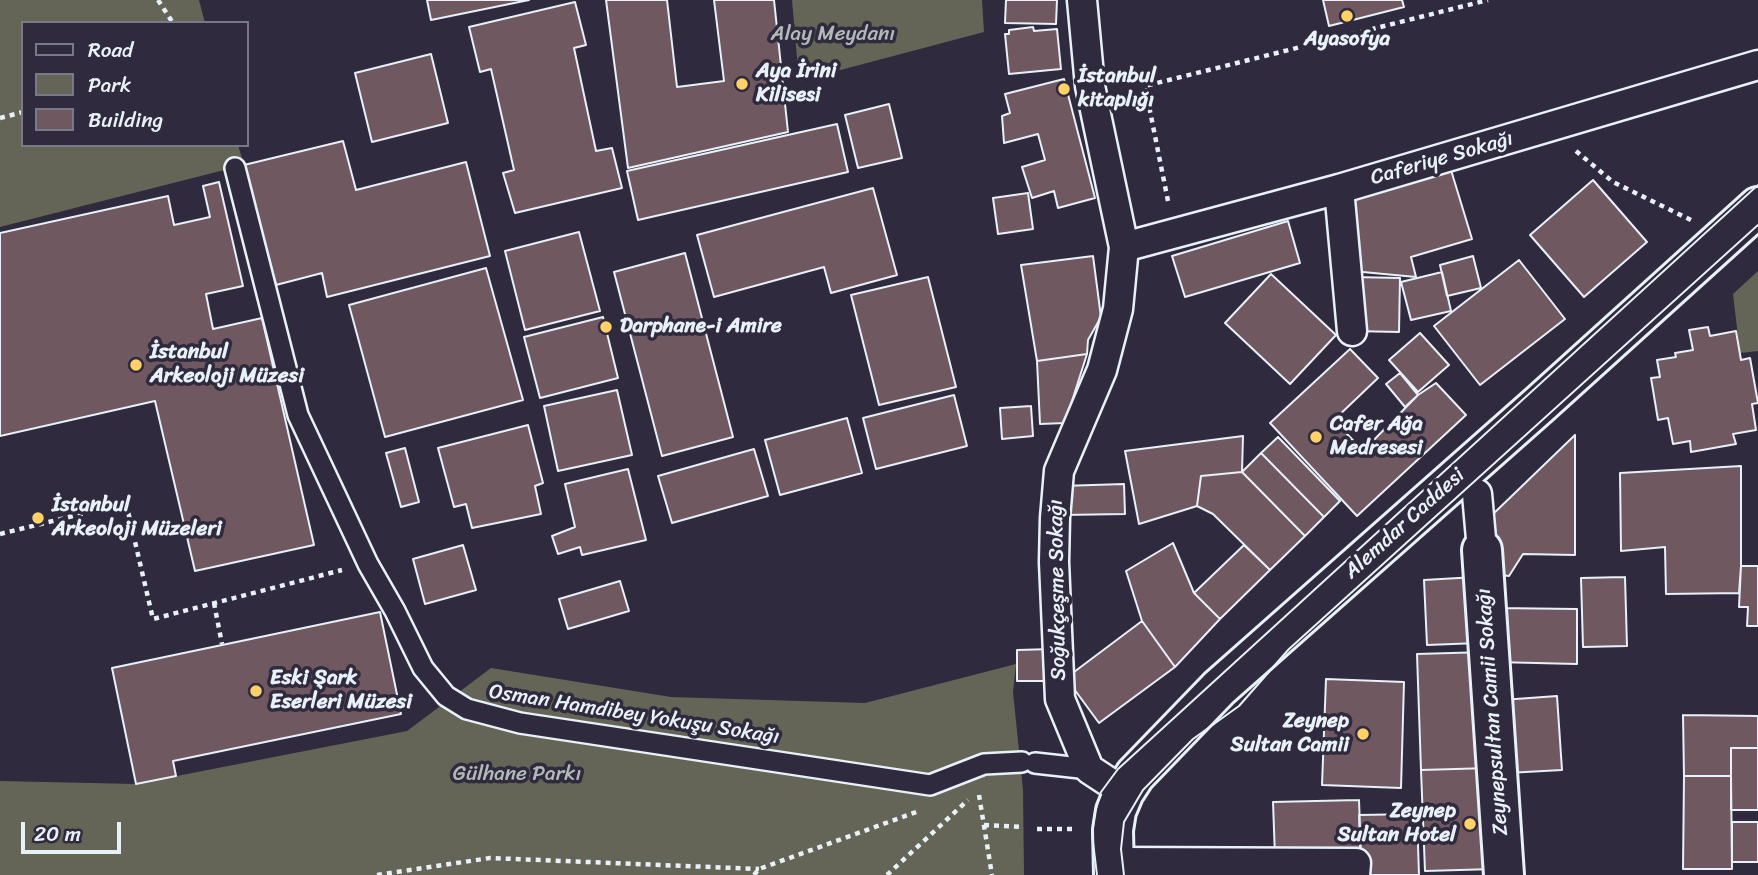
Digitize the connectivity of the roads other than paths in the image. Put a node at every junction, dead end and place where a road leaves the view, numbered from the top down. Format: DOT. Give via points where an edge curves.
graph roads {
  1 [pos="1082,0"];
  2 [pos="1758,65"];
  3 [pos="235,167"];
  4 [pos="1339,189"];
  5 [pos="1758,207"];
  6 [pos="1124,247"];
  7 [pos="1352,331"];
  8 [pos="1477,494"];
  9 [pos="1482,550"];
  10 [pos="1089,769"];
  11 [pos="1124,792"];
  12 [pos="1114,869"];
  13 [pos="1355,875"];
  14 [pos="1504,875"];
  1 -- 6 [label="street, Soğukçeşme Sokağı" via="1090,86"];
  2 -- 4 [label="street, Caferiye Sokağı"];
  3 -- 10 [label="lane, Osman Hamdibey Yokuşu Sokağı" via="298,415 368,564 423,668 446,696 467,709 520,723 930,785 984,764 1029,762"];
  4 -- 6 [label="street, Caferiye Sokağı"];
  4 -- 7 [label="street"];
  5 -- 11 [label="street, Alemdar Caddesi" via="1219,688"];
  6 -- 10 [label="street, Soğukçeşme Sokağı" via="1118,309 1102,370 1059,471 1055,518 1060,699"];
  8 -- 9 [label="street"];
  9 -- 14 [label="street, Zeynepsultan Camii Sokağı"];
  10 -- 11 [label="street"];
  11 -- 12 [label="street, Alemdar Caddesi" via="1113,830"];
  12 -- 13 [label="street" via="1356,863"];
}
